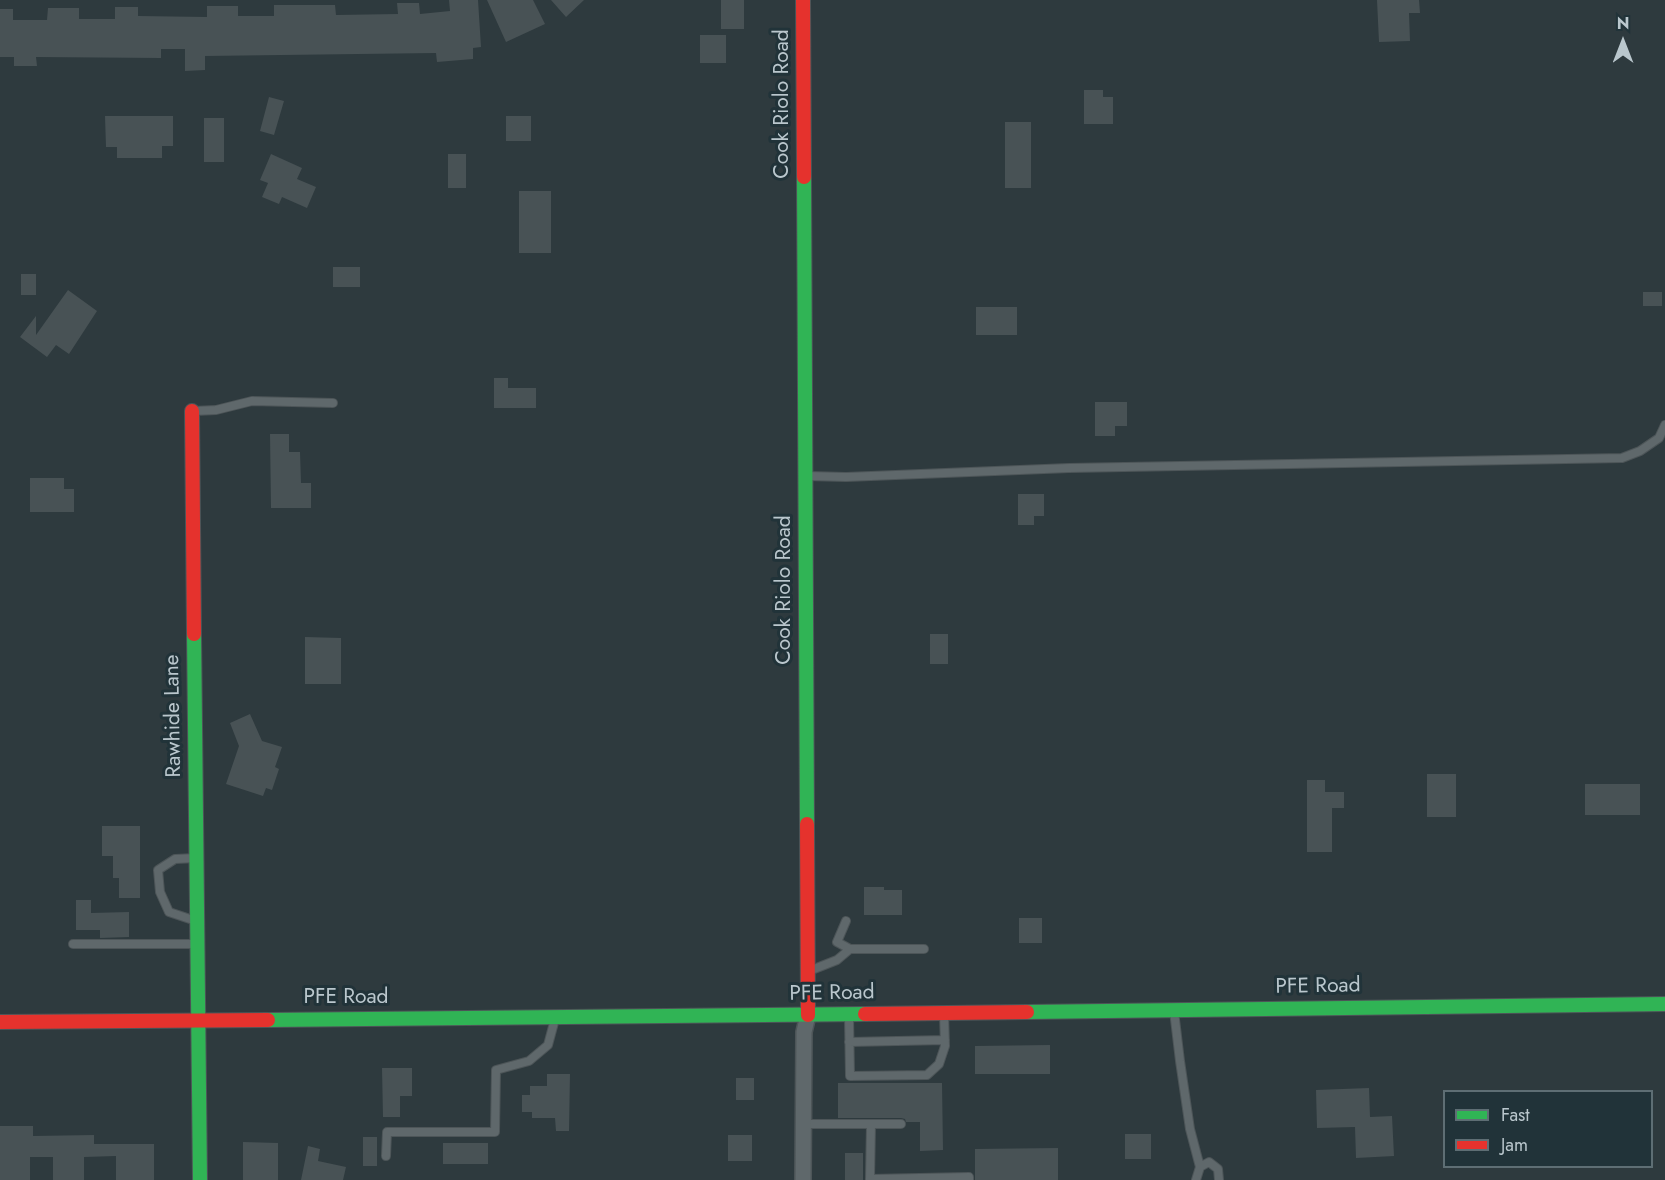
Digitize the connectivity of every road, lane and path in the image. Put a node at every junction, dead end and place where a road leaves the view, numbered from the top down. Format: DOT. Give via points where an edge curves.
graph roads {
  1 [pos="803,0"];
  2 [pos="333,403"];
  3 [pos="192,411"];
  4 [pos="1665,425"];
  5 [pos="805,476"];
  6 [pos="197,858"];
  7 [pos="846,921"];
  8 [pos="197,922"];
  9 [pos="73,944"];
  10 [pos="198,944"];
  11 [pos="850,949"];
  12 [pos="924,949"];
  13 [pos="807,971"];
  14 [pos="1665,1004"];
  15 [pos="1174,1010"];
  16 [pos="945,1013"];
  17 [pos="808,1015"];
  18 [pos="849,1015"];
  19 [pos="555,1018"];
  20 [pos="198,1020"];
  21 [pos="0,1022"];
  22 [pos="945,1040"];
  23 [pos="849,1042"];
  24 [pos="803,1124"];
  25 [pos="871,1124"];
  26 [pos="901,1124"];
  27 [pos="386,1156"];
  28 [pos="1200,1167"];
  29 [pos="903,1179"];
  30 [pos="200,1180"];
  31 [pos="803,1180"];
  32 [pos="969,1180"];
  33 [pos="1196,1180"];
  34 [pos="1219,1180"];
  1 -- 5 [label="street, Cook Riolo Road"];
  2 -- 3 [label="lane" via="252,401"];
  3 -- 6 [label="street, Rawhide Lane"];
  4 -- 5 [label="lane" via="1659,438 1622,458"];
  5 -- 13 [label="street, Cook Riolo Road"];
  6 -- 8 [label="street, Rawhide Lane"];
  6 -- 8 [label="lane" via="175,859 158,870 160,891 169,912"];
  7 -- 11 [label="lane" via="837,942"];
  8 -- 10 [label="street, Rawhide Lane"];
  9 -- 10 [label="lane"];
  10 -- 20 [label="street, Rawhide Lane"];
  11 -- 12 [label="lane"];
  11 -- 13 [label="lane" via="837,960"];
  13 -- 17 [label="street, Cook Riolo Road"];
  14 -- 15 [label="street, PFE Road"];
  15 -- 16 [label="street, PFE Road"];
  15 -- 28 [label="lane" via="1190,1130"];
  16 -- 18 [label="street, PFE Road"];
  16 -- 22 [label="lane"];
  17 -- 18 [label="street, PFE Road"];
  17 -- 19 [label="street, PFE Road"];
  17 -- 24 [label="street, Cook Riolo Road" via="804,1032"];
  18 -- 23 [label="lane"];
  19 -- 20 [label="street, PFE Road"];
  19 -- 27 [label="lane" via="548,1045 529,1061 496,1070 495,1132 387,1132"];
  20 -- 21 [label="street, PFE Road"];
  20 -- 30 [label="street, Rawhide Lane"];
  22 -- 23 [label="lane"];
  22 -- 23 [label="lane" via="939,1064 927,1075 850,1076"];
  24 -- 25 [label="lane"];
  24 -- 31 [label="street, Cook Riolo Road"];
  25 -- 26 [label="lane"];
  25 -- 29 [label="lane" via="870,1179"];
  28 -- 33 [label="lane"];
  28 -- 34 [label="lane" via="1209,1162 1218,1169"];
  29 -- 32 [label="lane" via="969,1176"];
}
